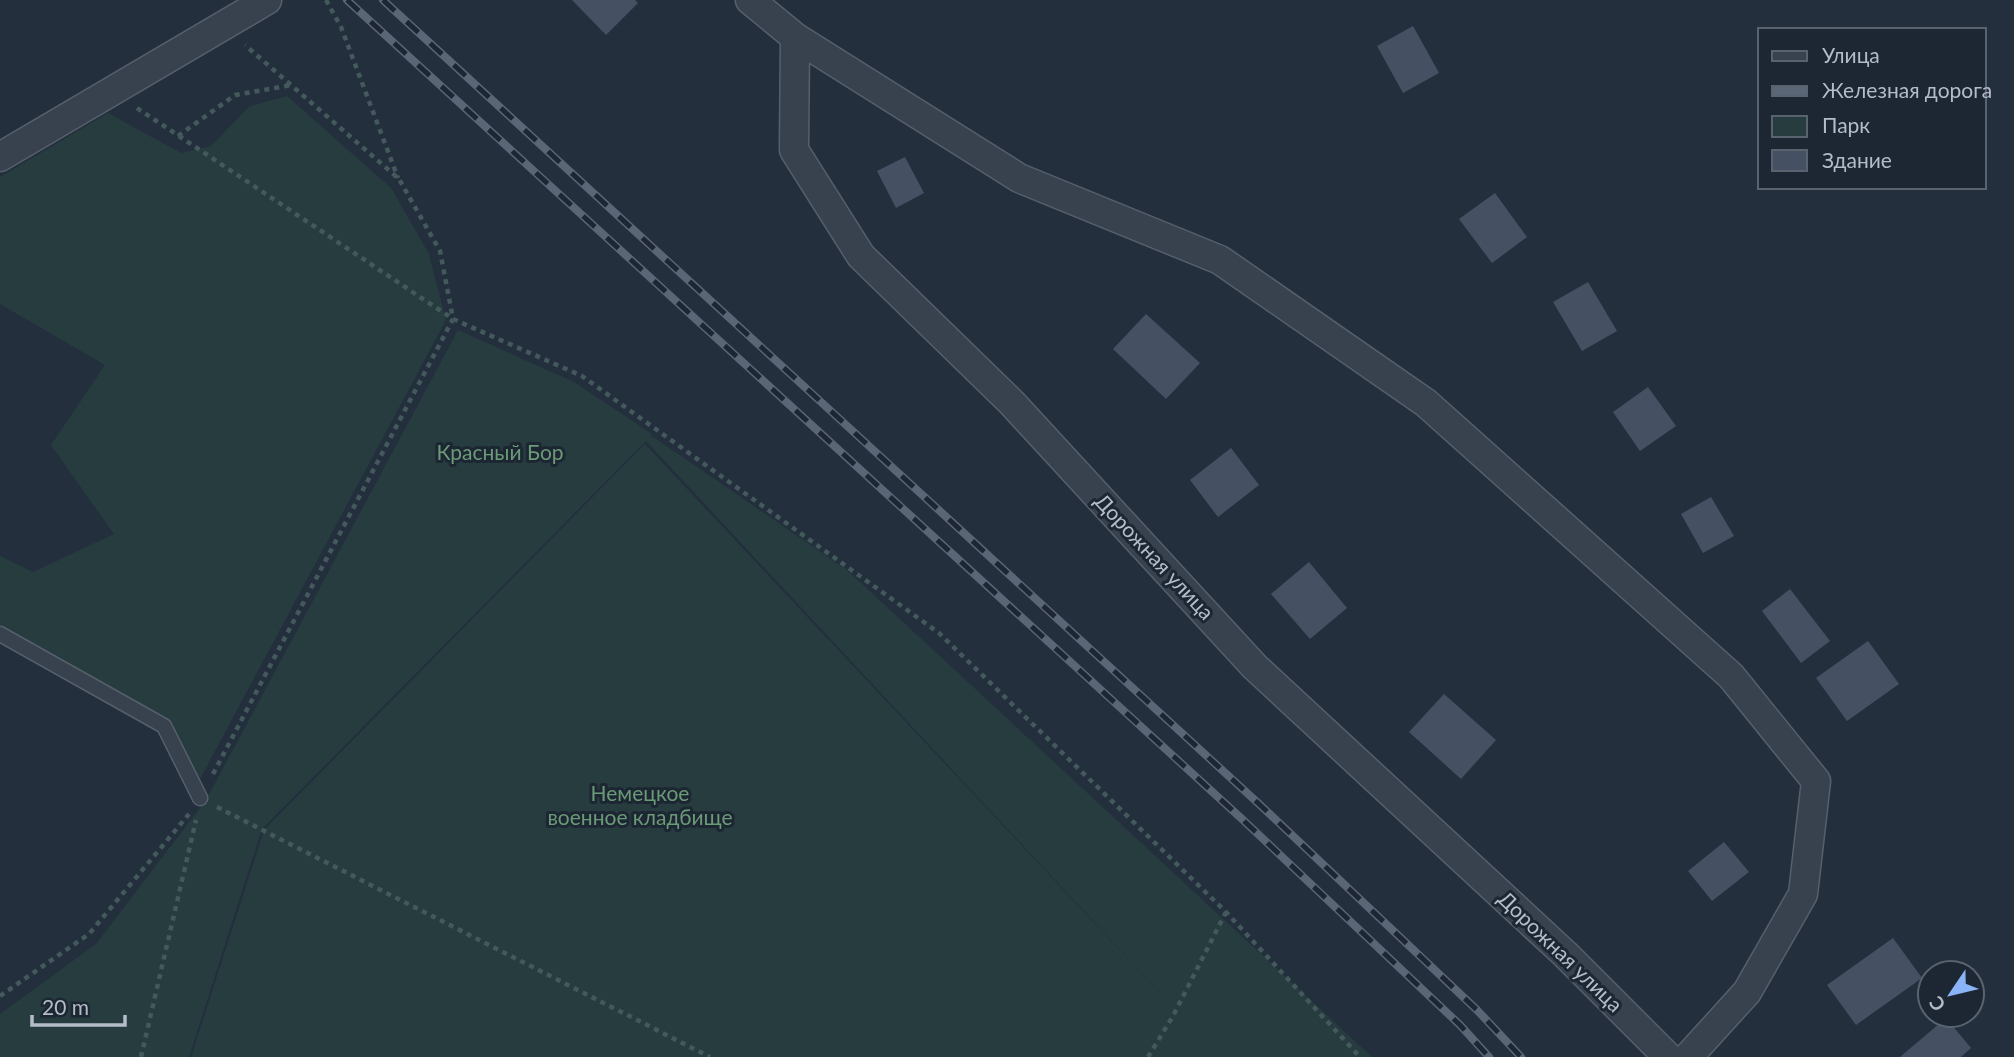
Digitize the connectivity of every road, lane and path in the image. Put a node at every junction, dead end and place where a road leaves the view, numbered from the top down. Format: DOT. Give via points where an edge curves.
graph roads {
  1 [pos="267,0"];
  2 [pos="326,0"];
  3 [pos="750,0"];
  4 [pos="222,26"];
  5 [pos="795,37"];
  6 [pos="293,85"];
  7 [pos="113,92"];
  8 [pos="178,136"];
  9 [pos="0,157"];
  10 [pos="398,179"];
  11 [pos="453,319"];
  12 [pos="0,634"];
  13 [pos="201,799"];
  14 [pos="1226,912"];
  15 [pos="0,996"];
  16 [pos="141,1057"];
  17 [pos="710,1057"];
  18 [pos="1148,1057"];
  19 [pos="1360,1057"];
  20 [pos="1668,1057"];
  21 [pos="1688,1057"];
  1 -- 4 [label="street"];
  2 -- 10 [label="path" via="341,27"];
  3 -- 5 [label="street"];
  4 -- 6 [label="path"];
  4 -- 7 [label="street"];
  5 -- 20 [label="street, Дорожная улица" via="794,150 861,256 1012,403 1255,667 1565,954"];
  5 -- 21 [label="street" via="1019,178 1220,260 1426,403 1731,676 1816,781 1805,881 1803,894 1747,992"];
  6 -- 8 [label="path" via="235,95"];
  6 -- 10 [label="path"];
  7 -- 8 [label="path"];
  7 -- 9 [label="street"];
  8 -- 11 [label="path"];
  10 -- 11 [label="path" via="440,251"];
  11 -- 13 [label="path"];
  11 -- 14 [label="path" via="582,376 939,633"];
  12 -- 13 [label="lane" via="164,726"];
  13 -- 15 [label="path" via="89,934"];
  13 -- 16 [label="path"];
  13 -- 17 [label="path"];
  14 -- 18 [label="path"];
  14 -- 19 [label="path"];
}
